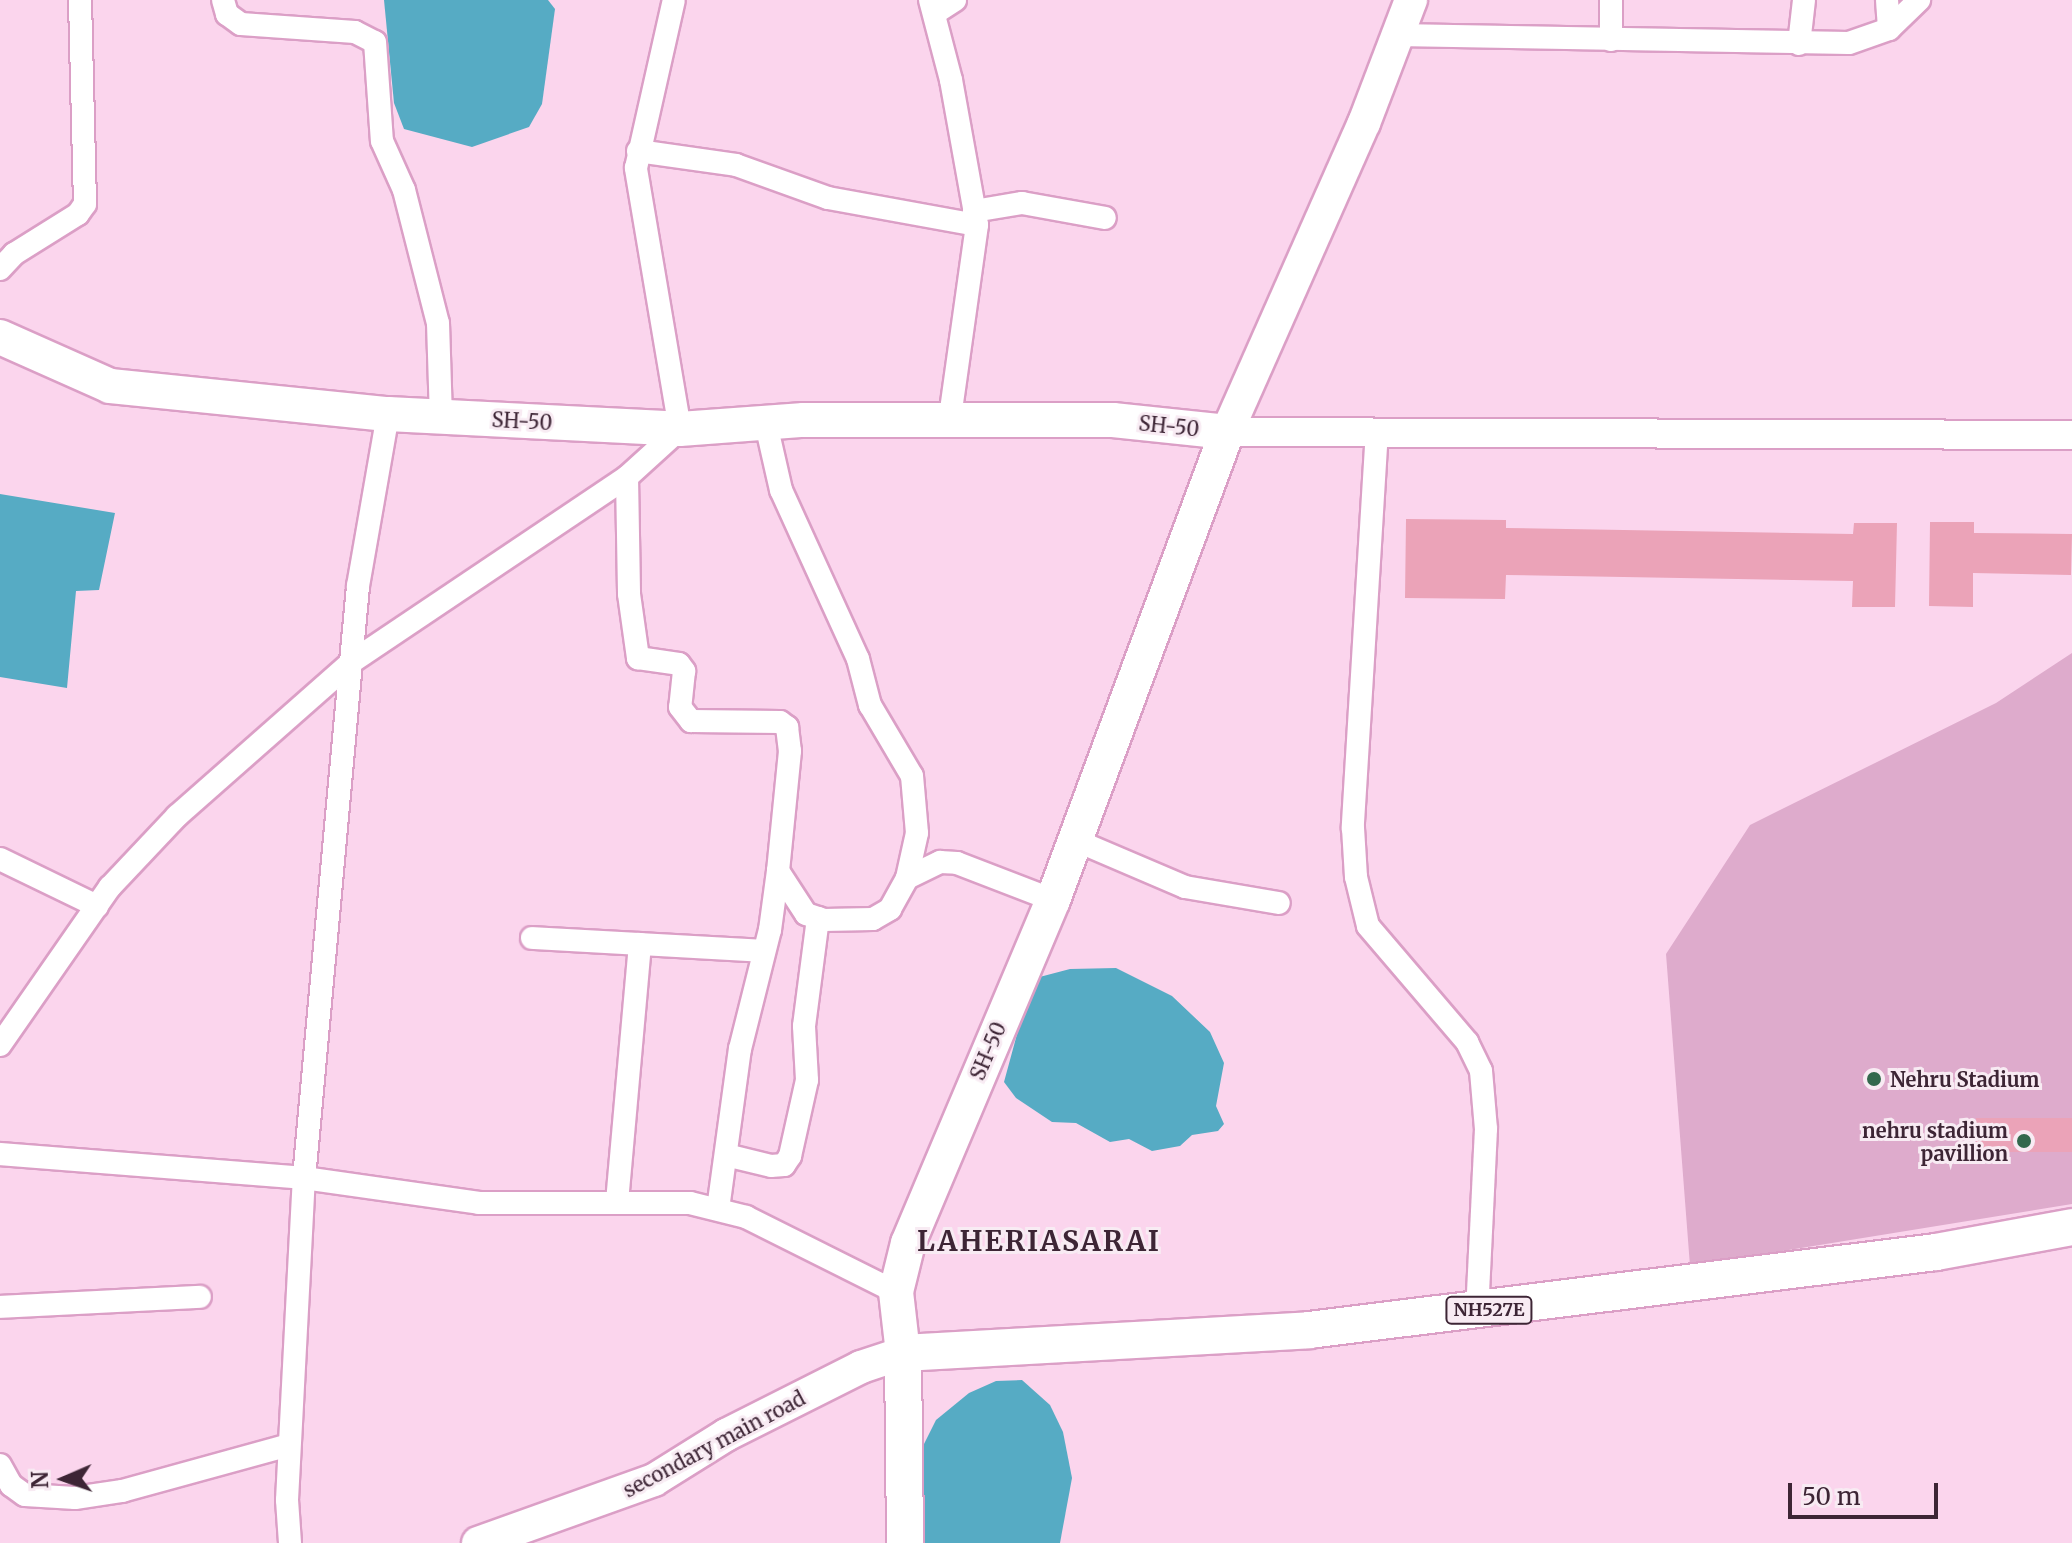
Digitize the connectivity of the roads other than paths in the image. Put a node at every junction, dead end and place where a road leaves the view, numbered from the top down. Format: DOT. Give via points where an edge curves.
graph roads {
  1 [pos="80,0"];
  2 [pos="223,0"];
  3 [pos="674,0"];
  4 [pos="955,0"];
  5 [pos="1411,0"];
  6 [pos="1611,0"];
  7 [pos="1804,0"];
  8 [pos="1887,0"];
  9 [pos="1919,0"];
  10 [pos="932,7"];
  11 [pos="1889,29"];
  12 [pos="1397,35"];
  13 [pos="1611,40"];
  14 [pos="1799,44"];
  15 [pos="638,151"];
  16 [pos="976,218"];
  17 [pos="1105,218"];
  18 [pos="0,269"];
  19 [pos="0,337"];
  20 [pos="388,414"];
  21 [pos="441,417"];
  22 [pos="950,418"];
  23 [pos="766,424"];
  24 [pos="680,429"];
  25 [pos="1377,430"];
  26 [pos="1227,432"];
  27 [pos="2072,435"];
  28 [pos="627,477"];
  29 [pos="353,661"];
  30 [pos="1075,840"];
  31 [pos="0,859"];
  32 [pos="778,871"];
  33 [pos="907,878"];
  34 [pos="1053,900"];
  35 [pos="1279,903"];
  36 [pos="97,906"];
  37 [pos="818,918"];
  38 [pos="532,938"];
  39 [pos="640,944"];
  40 [pos="764,951"];
  41 [pos="0,1045"];
  42 [pos="0,1154"];
  43 [pos="726,1155"];
  44 [pos="304,1178"];
  45 [pos="617,1202"];
  46 [pos="718,1209"];
  47 [pos="2072,1227"];
  48 [pos="896,1292"];
  49 [pos="200,1297"];
  50 [pos="0,1307"];
  51 [pos="1477,1312"];
  52 [pos="903,1353"];
  53 [pos="289,1445"];
  54 [pos="0,1465"];
  55 [pos="290,1543"];
  56 [pos="478,1543"];
  57 [pos="905,1543"];
  1 -- 18 [label="street" via="85,204"];
  2 -- 21 [label="street" via="227,14 241,24 355,32 375,42 382,141 404,190 438,323"];
  3 -- 15 [label="street"];
  4 -- 10 [label="street"];
  5 -- 12 [label="main road"];
  6 -- 13 [label="street"];
  7 -- 14 [label="street"];
  8 -- 11 [label="street"];
  9 -- 11 [label="street"];
  10 -- 16 [label="street"];
  11 -- 14 [label="street" via="1872,39"];
  12 -- 13 [label="street"];
  12 -- 26 [label="main road" via="1364,123"];
  13 -- 14 [label="street"];
  15 -- 16 [label="street" via="736,165 828,198"];
  15 -- 24 [label="street" via="639,193"];
  16 -- 17 [label="street" via="1022,203"];
  16 -- 22 [label="street"];
  19 -- 20 [label="main road, SH-50" via="110,386"];
  20 -- 21 [label="main road, SH-50"];
  20 -- 29 [label="street" via="358,586"];
  21 -- 24 [label="main road, SH-50"];
  22 -- 23 [label="main road, SH-50"];
  22 -- 26 [label="main road, SH-50" via="1113,420"];
  23 -- 24 [label="main road, SH-50"];
  23 -- 33 [label="street" via="781,490 858,659 870,705 912,776 917,833"];
  24 -- 28 [label="street"];
  25 -- 26 [label="street"];
  25 -- 27 [label="street"];
  25 -- 51 [label="street" via="1353,828 1356,877 1368,926 1467,1042 1481,1071 1486,1129"];
  26 -- 30 [label="main road, SH-50"];
  28 -- 29 [label="street"];
  28 -- 32 [label="street" via="629,594 638,658 679,664 684,671 680,707 691,721 780,722 787,727 790,751"];
  29 -- 36 [label="street" via="177,816"];
  29 -- 44 [label="street"];
  30 -- 34 [label="main road, SH-50"];
  30 -- 35 [label="street" via="1174,884"];
  31 -- 36 [label="street"];
  32 -- 37 [label="street" via="806,914"];
  32 -- 40 [label="street"];
  33 -- 34 [label="street" via="940,862 957,863"];
  33 -- 37 [label="street" via="890,909 873,919"];
  34 -- 48 [label="main road, SH-50" via="924,1201"];
  36 -- 41 [label="street"];
  37 -- 43 [label="street" via="804,1026 807,1080 790,1156 784,1165 771,1166"];
  38 -- 39 [label="street"];
  39 -- 40 [label="street"];
  39 -- 45 [label="street"];
  40 -- 43 [label="street" via="740,1049"];
  42 -- 44 [label="street"];
  43 -- 46 [label="street"];
  44 -- 45 [label="street" via="479,1203"];
  44 -- 53 [label="street"];
  45 -- 46 [label="street" via="664,1200"];
  46 -- 48 [label="street" via="746,1217"];
  47 -- 51 [label="highway, NH527E" via="1936,1252"];
  48 -- 52 [label="main road, SH-50"];
  49 -- 50 [label="street"];
  51 -- 52 [label="highway, NH527E" via="1188,1340"];
  52 -- 56 [label="main road, secondary main road" via="861,1367 726,1435 654,1480"];
  52 -- 57 [label="highway, SH-50"];
  53 -- 54 [label="street" via="122,1491 75,1498 25,1495 11,1485"];
  53 -- 55 [label="street"];
}
